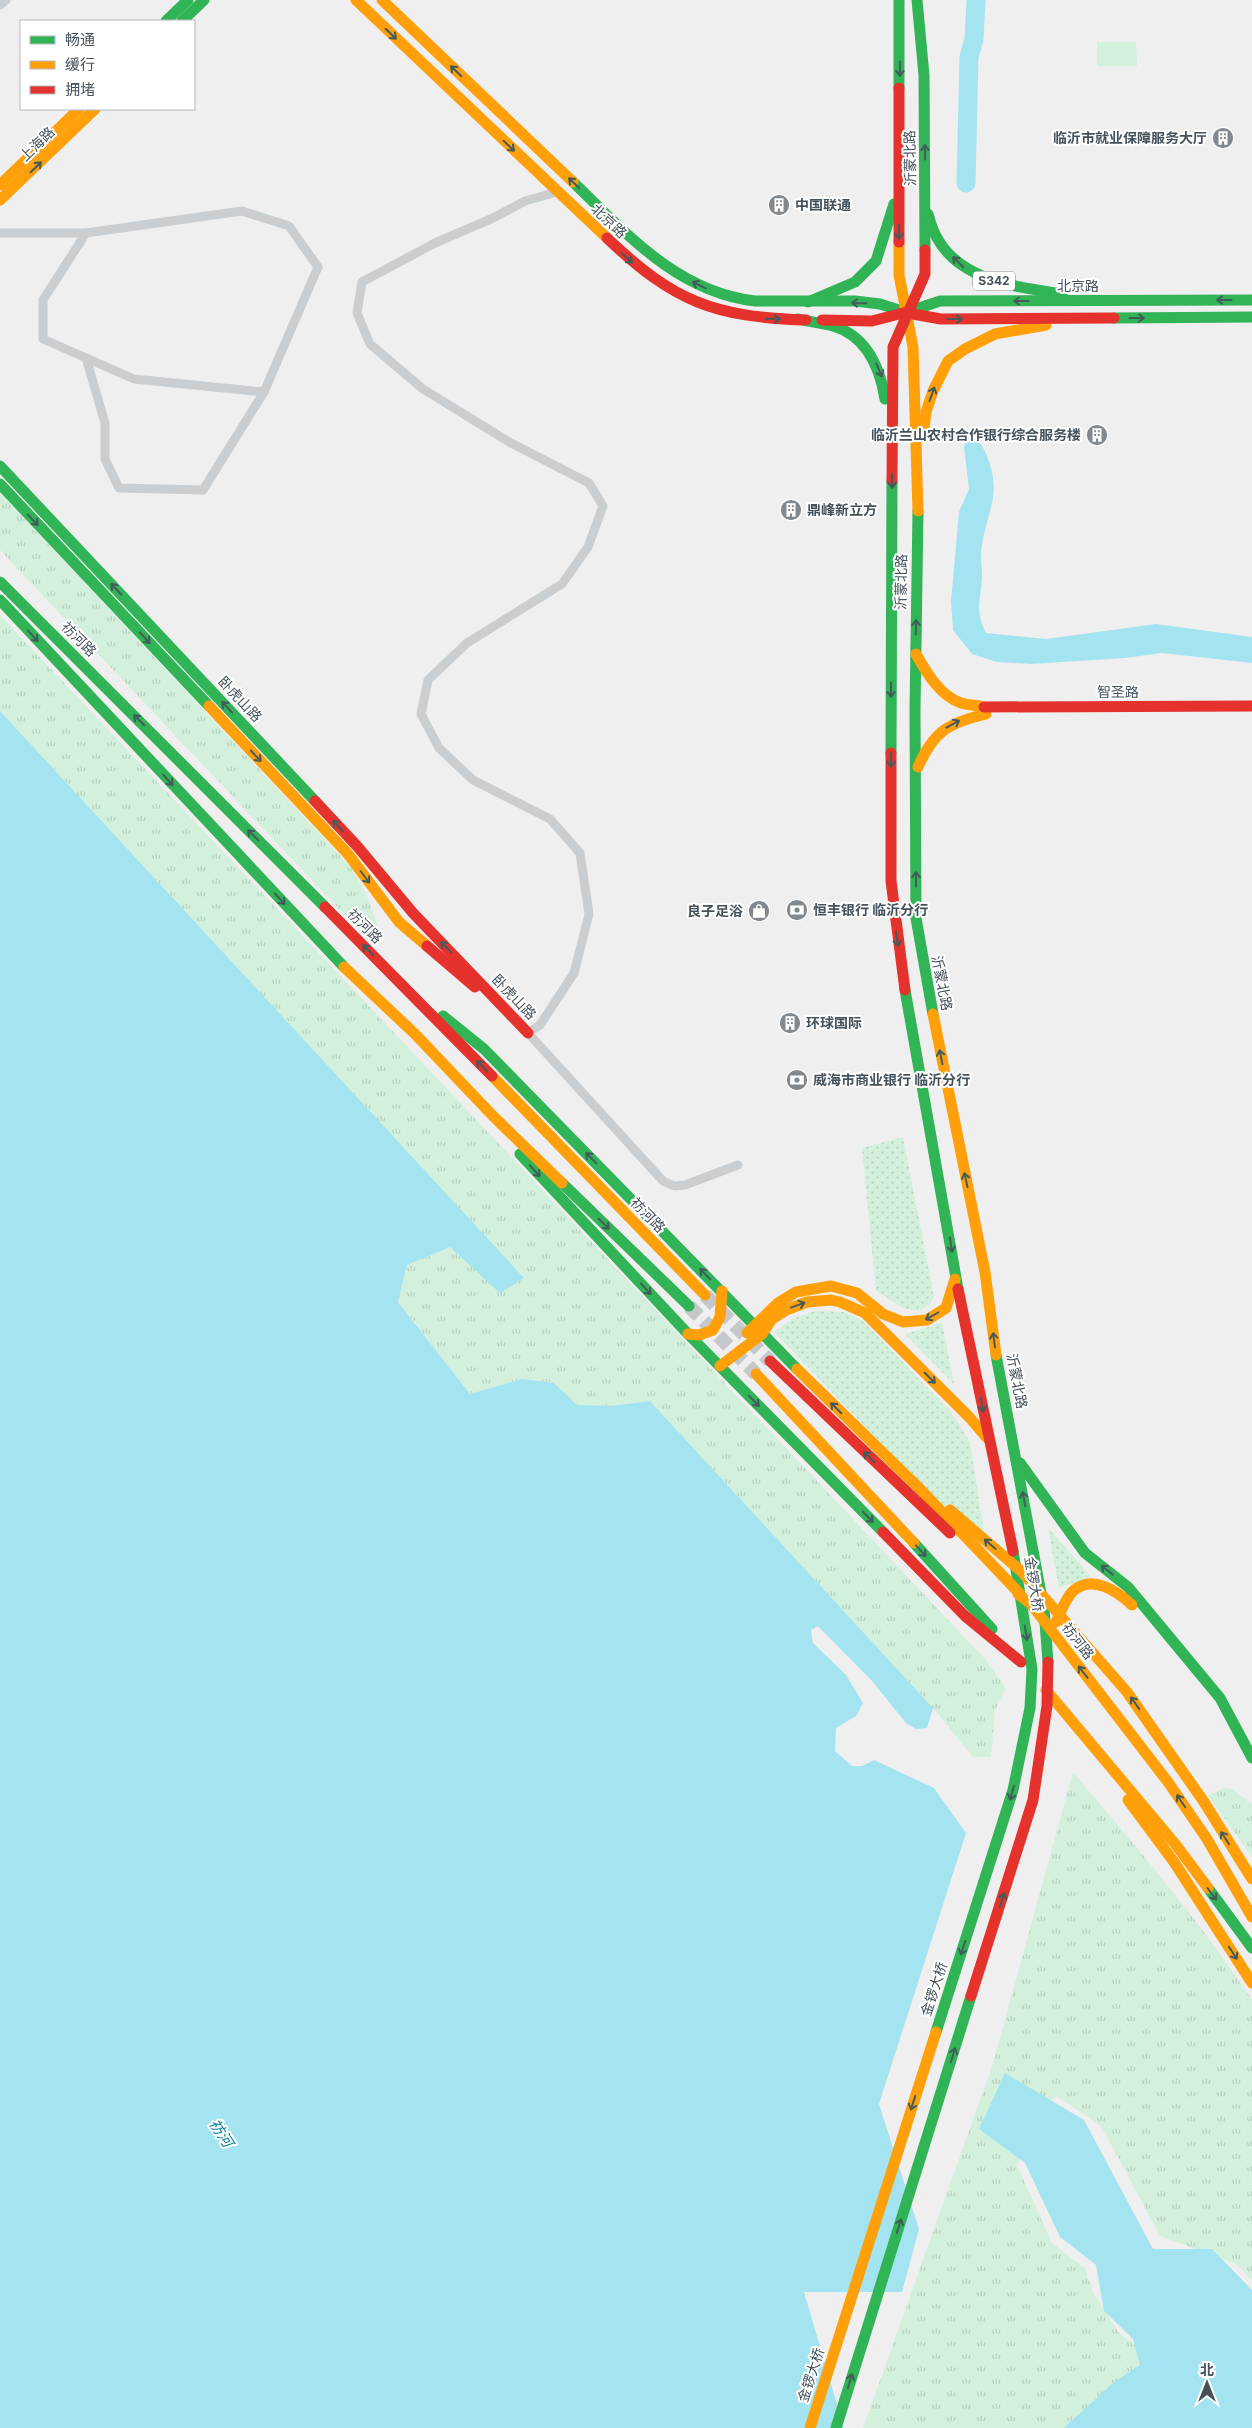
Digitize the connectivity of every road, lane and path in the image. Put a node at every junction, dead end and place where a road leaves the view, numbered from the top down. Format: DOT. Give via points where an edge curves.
graph roads {
  1 [pos="6,0"];
  2 [pos="188,0"];
  3 [pos="204,0"];
  4 [pos="356,0"];
  5 [pos="382,0"];
  6 [pos="899,0"];
  7 [pos="917,0"];
  8 [pos="0,5"];
  9 [pos="167,20"];
  10 [pos="183,20"];
  11 [pos="79,110"];
  12 [pos="94,110"];
  13 [pos="0,186"];
  14 [pos="898,189"];
  15 [pos="557,192"];
  16 [pos="0,200"];
  17 [pos="925,201"];
  18 [pos="0,233"];
  19 [pos="86,233"];
  20 [pos="1105,300"];
  21 [pos="1252,300"];
  22 [pos="808,302"];
  23 [pos="907,312"];
  24 [pos="1252,317"];
  25 [pos="1089,318"];
  26 [pos="798,320"];
  27 [pos="86,358"];
  28 [pos="264,392"];
  29 [pos="892,462"];
  30 [pos="0,466"];
  31 [pos="918,476"];
  32 [pos="0,484"];
  33 [pos="0,582"];
  34 [pos="0,600"];
  35 [pos="915,653"];
  36 [pos="1252,706"];
  37 [pos="985,710"];
  38 [pos="1252,713"];
  39 [pos="916,775"];
  40 [pos="346,969"];
  41 [pos="391,973"];
  42 [pos="528,1033"];
  43 [pos="738,1165"];
  44 [pos="956,1277"];
  45 [pos="722,1292"];
  46 [pos="705,1295"];
  47 [pos="689,1306"];
  48 [pos="752,1326"];
  49 [pos="688,1334"];
  50 [pos="762,1334"];
  51 [pos="770,1361"];
  52 [pos="720,1366"];
  53 [pos="756,1374"];
  54 [pos="860,1430"];
  55 [pos="989,1441"];
  56 [pos="1017,1458"];
  57 [pos="1014,1550"];
  58 [pos="1030,1604"];
  59 [pos="1047,1634"];
  60 [pos="1021,1662"];
  61 [pos="1113,1711"];
  62 [pos="1077,1725"];
  63 [pos="1252,1758"];
  64 [pos="1252,1770"];
  65 [pos="1204,1802"];
  66 [pos="1252,1879"];
  67 [pos="1252,1917"];
  68 [pos="1252,1948"];
  69 [pos="1252,1983"];
  70 [pos="810,2428"];
  71 [pos="836,2428"];
  1 -- 8 [label="street"];
  2 -- 9 [label="main road"];
  3 -- 10 [label="main road"];
  4 -- 15 [label="main road, 北京路, one-way"];
  22 -- 5 [label="main road, 北京路, one-way" via="737,298 708,290 678,275 619,226"];
  6 -- 14 [label="main road, 沂蒙北路, one-way"];
  17 -- 7 [label="main road, 沂蒙北路, one-way" via="924,75"];
  11 -- 13 [label="main road, 上海路"];
  16 -- 12 [label="main road, 上海路, one-way"];
  14 -- 22 [label="main road" via="876,261 855,282"];
  14 -- 23 [label="main road, 沂蒙北路, one-way" via="899,275"];
  15 -- 26 [label="main road, 北京路, one-way" via="636,266 668,290 701,306 734,316"];
  15 -- 42 [label="street" via="525,202 435,243 362,282 356,313 370,344 424,389 509,442 589,483 603,506 588,547 562,584 466,643 428,680 421,714 439,748 473,780 550,819 580,853 588,914 574,973 540,1025"];
  20 -- 17 [label="main road, S342, one-way" via="1009,285 965,269 941,244 929,222"];
  17 -- 23 [label="main road, 沂蒙北路" via="925,274"];
  18 -- 19 [label="street"];
  19 -- 27 [label="street" via="43,300 43,339"];
  19 -- 28 [label="street" via="242,211 289,226 318,266"];
  21 -- 20 [label="main road, 北京路, one-way"];
  20 -- 23 [label="main road, 北京路, one-way" via="940,302"];
  23 -- 22 [label="main road, 北京路, one-way" via="872,303"];
  23 -- 25 [label="main road, 北京路, one-way" via="941,319"];
  23 -- 26 [label="main road, 北京路" via="872,321"];
  23 -- 29 [label="main road, 沂蒙北路" via="893,347"];
  23 -- 31 [label="main road, 沂蒙北路" via="913,348"];
  25 -- 24 [label="main road, 北京路, one-way"];
  31 -- 25 [label="main road, one-way" via="926,412 948,361 995,334"];
  26 -- 29 [label="main road, one-way" via="842,329 874,358 882,375"];
  27 -- 28 [label="street" via="134,379"];
  27 -- 28 [label="street" via="105,423 104,459 119,488 203,490"];
  29 -- 44 [label="main road, 沂蒙北路, one-way" via="891,881 899,954"];
  42 -- 30 [label="main road, 卧虎山路, one-way"];
  35 -- 31 [label="main road, 沂蒙北路, one-way"];
  32 -- 42 [label="main road, 卧虎山路, one-way" via="348,854 400,922"];
  41 -- 33 [label="main road, 祊河路, one-way"];
  34 -- 40 [label="main road, one-way"];
  35 -- 37 [label="main road" via="931,677 957,701"];
  35 -- 39 [label="main road, 沂蒙北路"];
  36 -- 37 [label="main road, 智圣路"];
  37 -- 38 [label="main road, 智圣路"];
  39 -- 37 [label="main road, one-way" via="927,745 937,734 959,720"];
  56 -- 39 [label="main road, 沂蒙北路, one-way" via="994,1345 985,1272 916,918"];
  40 -- 47 [label="main road, one-way"];
  40 -- 49 [label="main road, one-way"];
  45 -- 41 [label="main road, one-way" via="484,1049"];
  46 -- 41 [label="main road, 祊河路, one-way"];
  42 -- 43 [label="street" via="663,1181 674,1186 685,1185"];
  44 -- 48 [label="main road, one-way" via="946,1308 927,1320 903,1322 883,1314 857,1293 831,1286 796,1292"];
  44 -- 55 [label="main road, 沂蒙北路, one-way"];
  45 -- 48 [label="main road"];
  45 -- 49 [label="main road" via="719,1323 711,1332 698,1336"];
  48 -- 50 [label="main road"];
  48 -- 52 [label="main road"];
  49 -- 52 [label="main road"];
  50 -- 52 [label="main road"];
  54 -- 50 [label="main road, one-way"];
  50 -- 55 [label="main road, one-way" via="772,1319 794,1306 830,1300 848,1304 865,1313"];
  58 -- 51 [label="main road, 祊河路, one-way" via="955,1539"];
  52 -- 60 [label="main road, one-way" via="965,1616"];
  53 -- 60 [label="main road, one-way"];
  54 -- 58 [label="main road"];
  65 -- 54 [label="main road, one-way" via="1127,1692 1021,1571"];
  55 -- 57 [label="main road, 沂蒙北路"];
  59 -- 56 [label="main road, 沂蒙北路, one-way"];
  63 -- 56 [label="main road, one-way" via="1220,1698 1128,1587 1085,1552"];
  57 -- 70 [label="main road, 金锣大桥, one-way" via="1032,1669 1024,1743 1010,1799"];
  61 -- 58 [label="main road, 祊河路, one-way"];
  59 -- 64 [label="main road" via="1073,1591 1086,1583 1120,1592 1149,1621 1217,1703"];
  71 -- 59 [label="main road, 沂蒙北路, one-way" via="1033,1800 1046,1714"];
  60 -- 62 [label="main road"];
  61 -- 65 [label="main road"];
  67 -- 61 [label="main road, 祊河路, one-way" via="1207,1839"];
  62 -- 68 [label="main road, one-way" via="1176,1845"];
  62 -- 69 [label="main road, one-way" via="1174,1862"];
  66 -- 65 [label="main road, one-way"];
}
